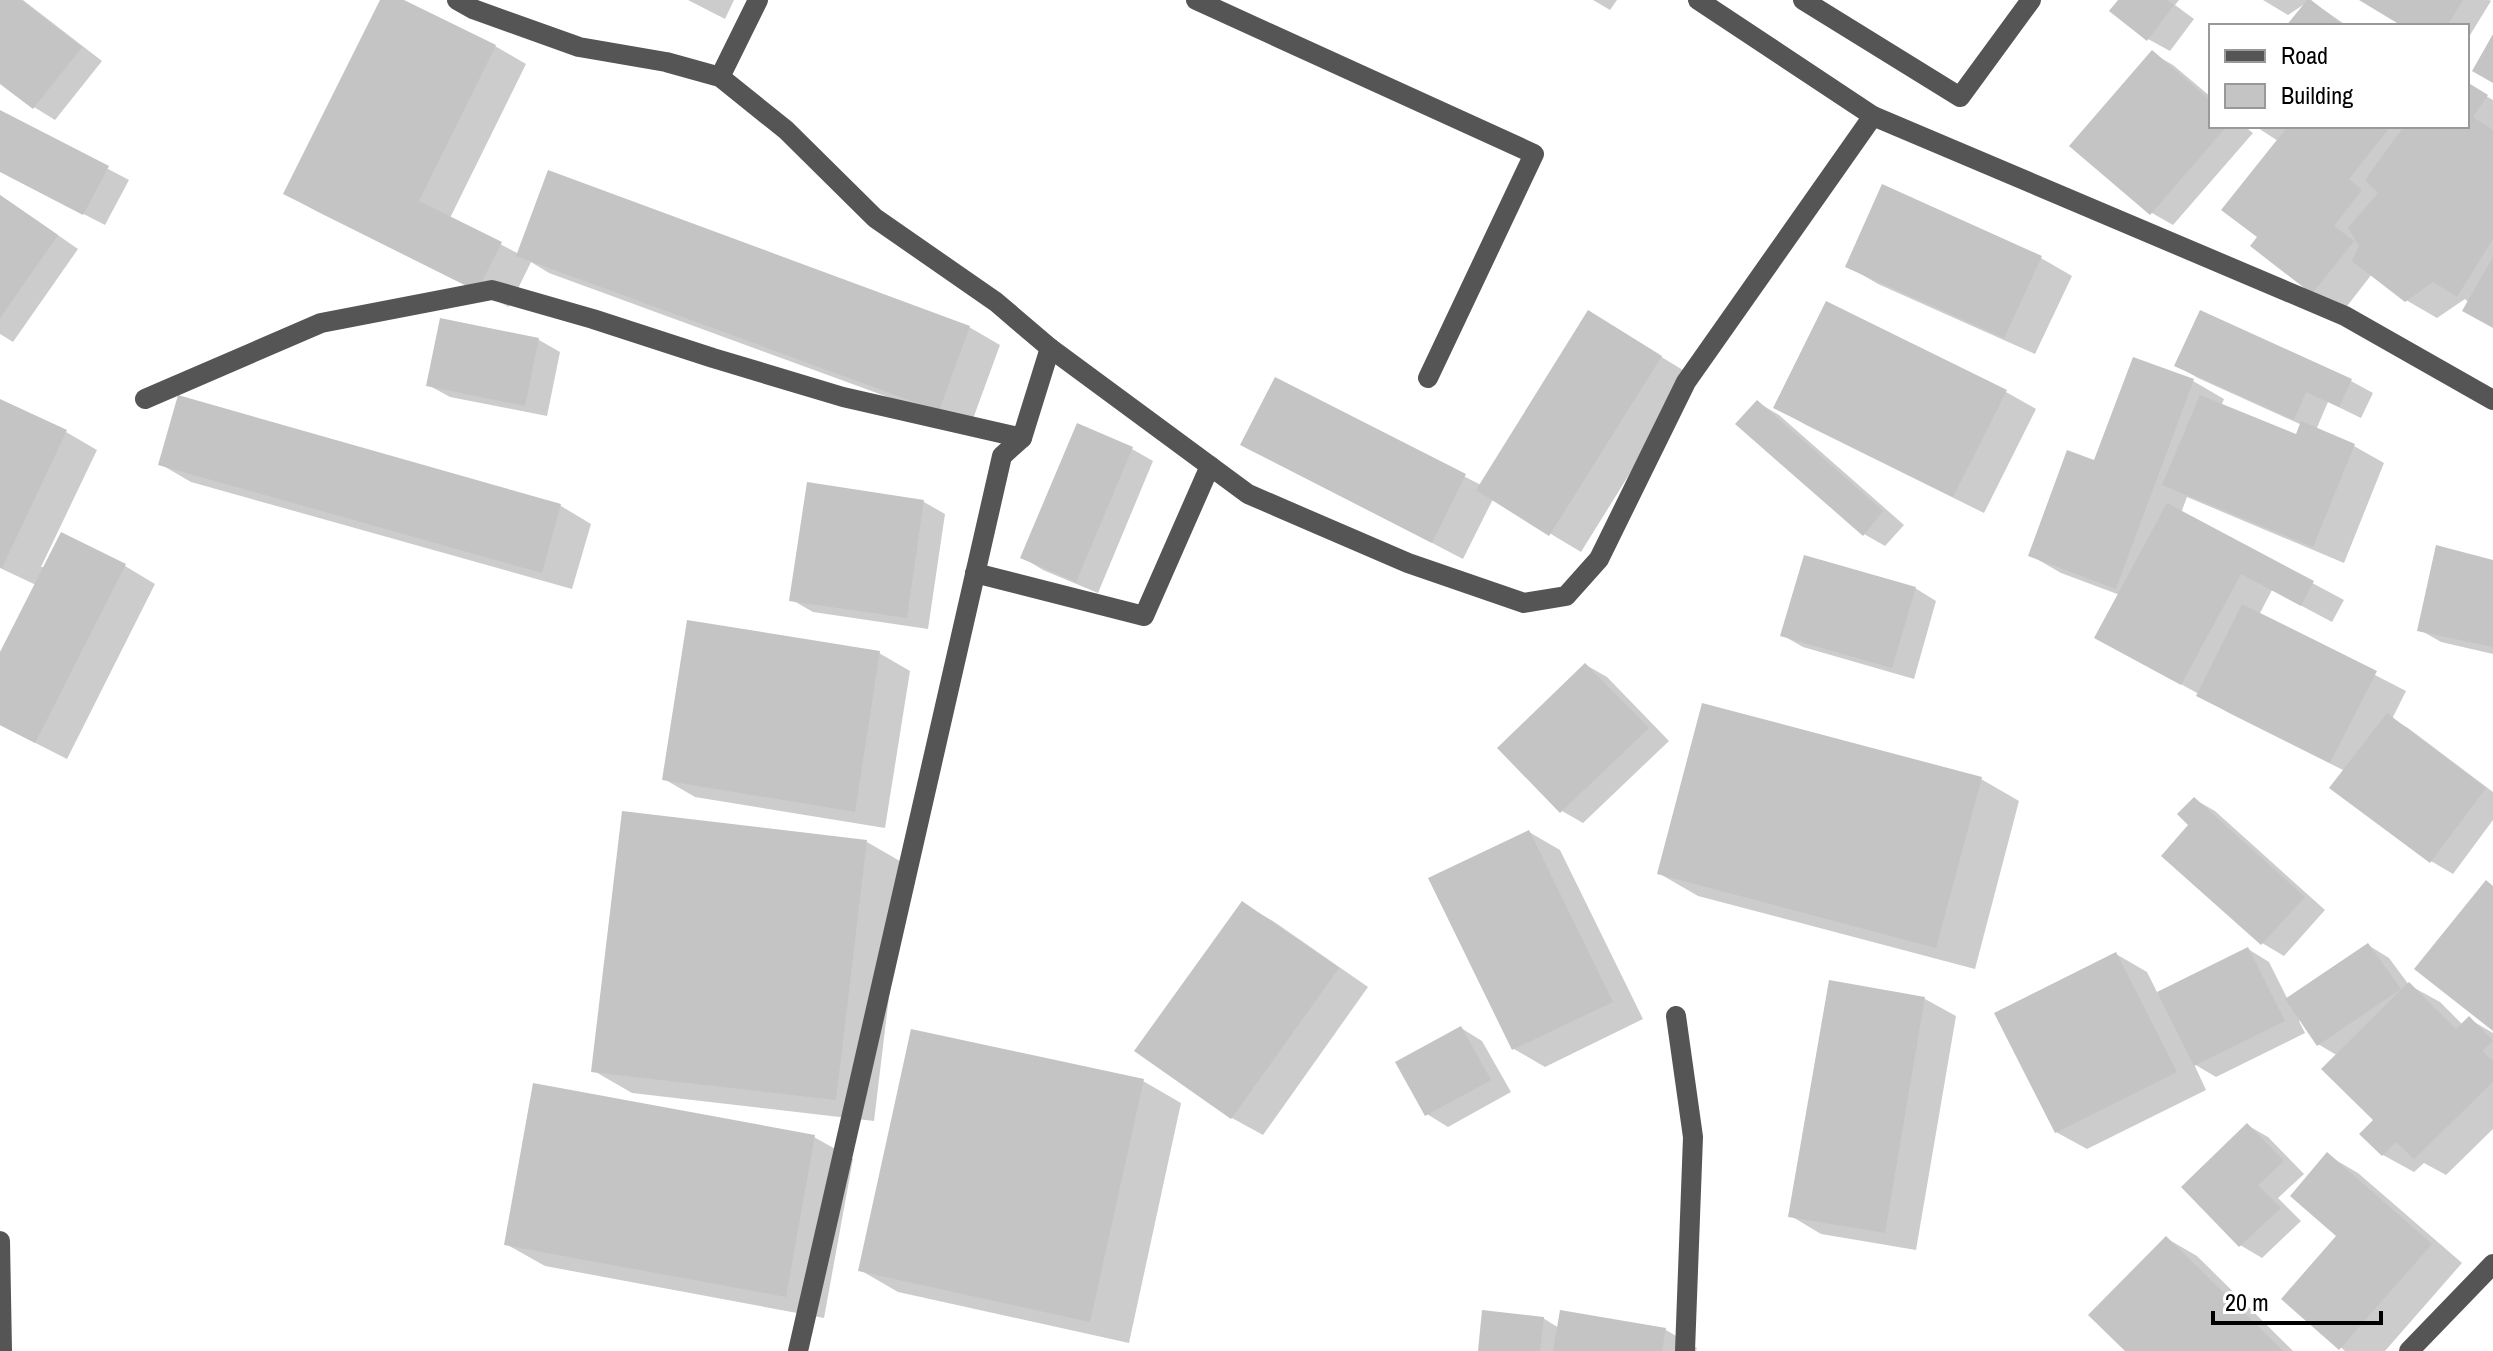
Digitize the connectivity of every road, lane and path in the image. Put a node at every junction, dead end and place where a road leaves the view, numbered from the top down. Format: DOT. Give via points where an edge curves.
graph roads {
  1 [pos="457,0"];
  2 [pos="758,0"];
  3 [pos="1196,0"];
  4 [pos="1698,0"];
  5 [pos="1803,0"];
  6 [pos="2031,0"];
  7 [pos="720,77"];
  8 [pos="1873,116"];
  9 [pos="1050,348"];
  10 [pos="1428,378"];
  11 [pos="145,399"];
  12 [pos="2493,400"];
  13 [pos="1022,438"];
  14 [pos="1210,466"];
  15 [pos="975,573"];
  16 [pos="1676,1016"];
  17 [pos="0,1241"];
  18 [pos="2493,1264"];
  19 [pos="2,1351"];
  20 [pos="798,1351"];
  21 [pos="1685,1351"];
  22 [pos="2409,1351"];
  1 -- 7 [label="street" via="579,47"];
  2 -- 7 [label="street"];
  3 -- 10 [label="street" via="1534,154"];
  4 -- 8 [label="street"];
  5 -- 6 [label="street" via="1960,97"];
  7 -- 9 [label="street" via="786,130 875,218 996,302"];
  8 -- 12 [label="street" via="2345,316"];
  8 -- 14 [label="street" via="1686,382 1599,559 1566,596 1524,603 1408,563 1248,494"];
  9 -- 13 [label="street"];
  9 -- 14 [label="street"];
  11 -- 13 [label="street" via="321,323 492,290 843,397"];
  13 -- 15 [label="street" via="1002,456"];
  14 -- 15 [label="street" via="1144,616"];
  15 -- 20 [label="street"];
  16 -- 21 [label="street" via="1693,1137"];
  17 -- 19 [label="street"];
  18 -- 22 [label="street"];
}
